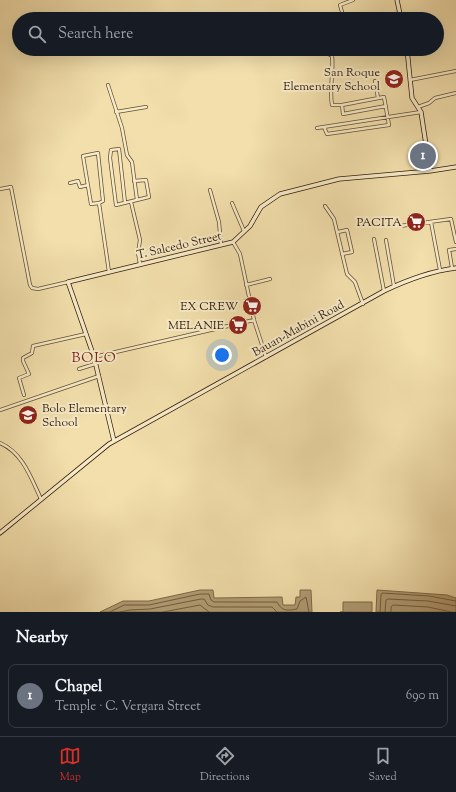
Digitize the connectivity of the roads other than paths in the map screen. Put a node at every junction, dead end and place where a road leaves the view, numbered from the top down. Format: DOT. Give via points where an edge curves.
graph roads {
  1 [pos="352,0"];
  2 [pos="397,0"];
  3 [pos="342,12"];
  4 [pos="399,12"];
  5 [pos="332,56"];
  6 [pos="408,56"];
  7 [pos="456,71"];
  8 [pos="375,80"];
  9 [pos="410,80"];
  10 [pos="108,85"];
  11 [pos="456,93"];
  12 [pos="378,98"];
  13 [pos="342,105"];
  14 [pos="386,106"];
  15 [pos="146,107"];
  16 [pos="418,107"];
  17 [pos="116,112"];
  18 [pos="421,112"];
  19 [pos="387,117"];
  20 [pos="324,127"];
  21 [pos="317,128"];
  22 [pos="456,167"];
  23 [pos="430,171"];
  24 [pos="134,181"];
  25 [pos="70,183"];
  26 [pos="88,185"];
  27 [pos="0,190"];
  28 [pos="210,190"];
  29 [pos="137,200"];
  30 [pos="131,202"];
  31 [pos="232,202"];
  32 [pos="99,203"];
  33 [pos="125,203"];
  34 [pos="325,206"];
  35 [pos="431,222"];
  36 [pos="400,226"];
  37 [pos="244,231"];
  38 [pos="338,232"];
  39 [pos="374,239"];
  40 [pos="386,240"];
  41 [pos="233,242"];
  42 [pos="456,242"];
  43 [pos="221,246"];
  44 [pos="456,248"];
  45 [pos="342,254"];
  46 [pos="140,264"];
  47 [pos="454,268"];
  48 [pos="440,270"];
  49 [pos="109,272"];
  50 [pos="270,279"];
  51 [pos="68,282"];
  52 [pos="246,285"];
  53 [pos="394,287"];
  54 [pos="384,291"];
  55 [pos="363,304"];
  56 [pos="254,320"];
  57 [pos="87,334"];
  58 [pos="94,357"];
  59 [pos="266,357"];
  60 [pos="96,364"];
  61 [pos="79,369"];
  62 [pos="100,376"];
  63 [pos="24,395"];
  64 [pos="0,410"];
  65 [pos="114,441"];
  66 [pos="0,443"];
  67 [pos="41,499"];
  68 [pos="0,533"];
  1 -- 3 [label="street" via="340,5"];
  2 -- 4 [label="street"];
  5 -- 13 [label="street" via="332,105"];
  6 -- 9 [label="street"];
  7 -- 9 [label="street"];
  8 -- 12 [label="street"];
  9 -- 16 [label="street" via="412,98"];
  10 -- 17 [label="street"];
  11 -- 16 [label="street" via="435,98"];
  12 -- 13 [label="street"];
  12 -- 14 [label="street" via="384,97"];
  13 -- 14 [label="street" via="344,114"];
  14 -- 19 [label="street"];
  15 -- 17 [label="street"];
  16 -- 18 [label="street"];
  17 -- 24 [label="street" via="127,155 132,162"];
  18 -- 19 [label="street"];
  18 -- 23 [label="street"];
  19 -- 20 [label="street"];
  19 -- 20 [label="street" via="389,126 328,134"];
  20 -- 21 [label="street"];
  22 -- 23 [label="street, T. Salcedo Street"];
  23 -- 37 [label="street, T. Salcedo Street" via="340,179 280,194 261,207 250,226"];
  24 -- 29 [label="street"];
  24 -- 29 [label="street" via="146,180 149,197"];
  25 -- 26 [label="street" via="78,181 80,187"];
  26 -- 32 [label="street" via="91,204"];
  26 -- 32 [label="street" via="83,156 98,153 103,201"];
  27 -- 51 [label="street, T. Salcedo Street" via="11,187 32,288"];
  28 -- 43 [label="street" via="220,222"];
  29 -- 30 [label="street"];
  30 -- 33 [label="street"];
  30 -- 46 [label="street" via="140,240"];
  31 -- 37 [label="street"];
  32 -- 49 [label="street"];
  33 -- 33 [label="street" via="121,160 118,148 110,150 116,205"];
  34 -- 38 [label="street" via="334,219"];
  35 -- 36 [label="street"];
  35 -- 42 [label="street" via="451,219"];
  35 -- 48 [label="street"];
  37 -- 41 [label="street, T. Salcedo Street"];
  38 -- 45 [label="street"];
  38 -- 45 [label="street" via="347,230 352,252"];
  39 -- 54 [label="street"];
  40 -- 53 [label="street"];
  41 -- 43 [label="street, T. Salcedo Street"];
  41 -- 52 [label="street" via="240,254"];
  43 -- 46 [label="street, T. Salcedo Street"];
  44 -- 47 [label="street" via="449,250"];
  45 -- 55 [label="street" via="347,274 356,282"];
  46 -- 49 [label="street, T. Salcedo Street"];
  47 -- 48 [label="street, Bauan-Mabini Road"];
  48 -- 53 [label="street, Bauan-Mabini Road"];
  49 -- 51 [label="street, T. Salcedo Street"];
  50 -- 52 [label="street"];
  51 -- 57 [label="street"];
  52 -- 56 [label="street"];
  53 -- 54 [label="street, Bauan-Mabini Road"];
  54 -- 55 [label="street, Bauan-Mabini Road"];
  55 -- 59 [label="street, Bauan-Mabini Road"];
  56 -- 58 [label="street"];
  56 -- 59 [label="street"];
  57 -- 58 [label="street"];
  57 -- 63 [label="street" via="33,346 32,354 23,358 29,374 19,378"];
  58 -- 60 [label="street"];
  59 -- 65 [label="street, Bauan-Mabini Road"];
  60 -- 61 [label="street"];
  60 -- 62 [label="street"];
  62 -- 64 [label="street"];
  62 -- 65 [label="street"];
  65 -- 67 [label="street, Bauan-Mabini Road"];
  66 -- 67 [label="street" via="22,461"];
  67 -- 68 [label="street, Bauan-Mabini Road"];
}
